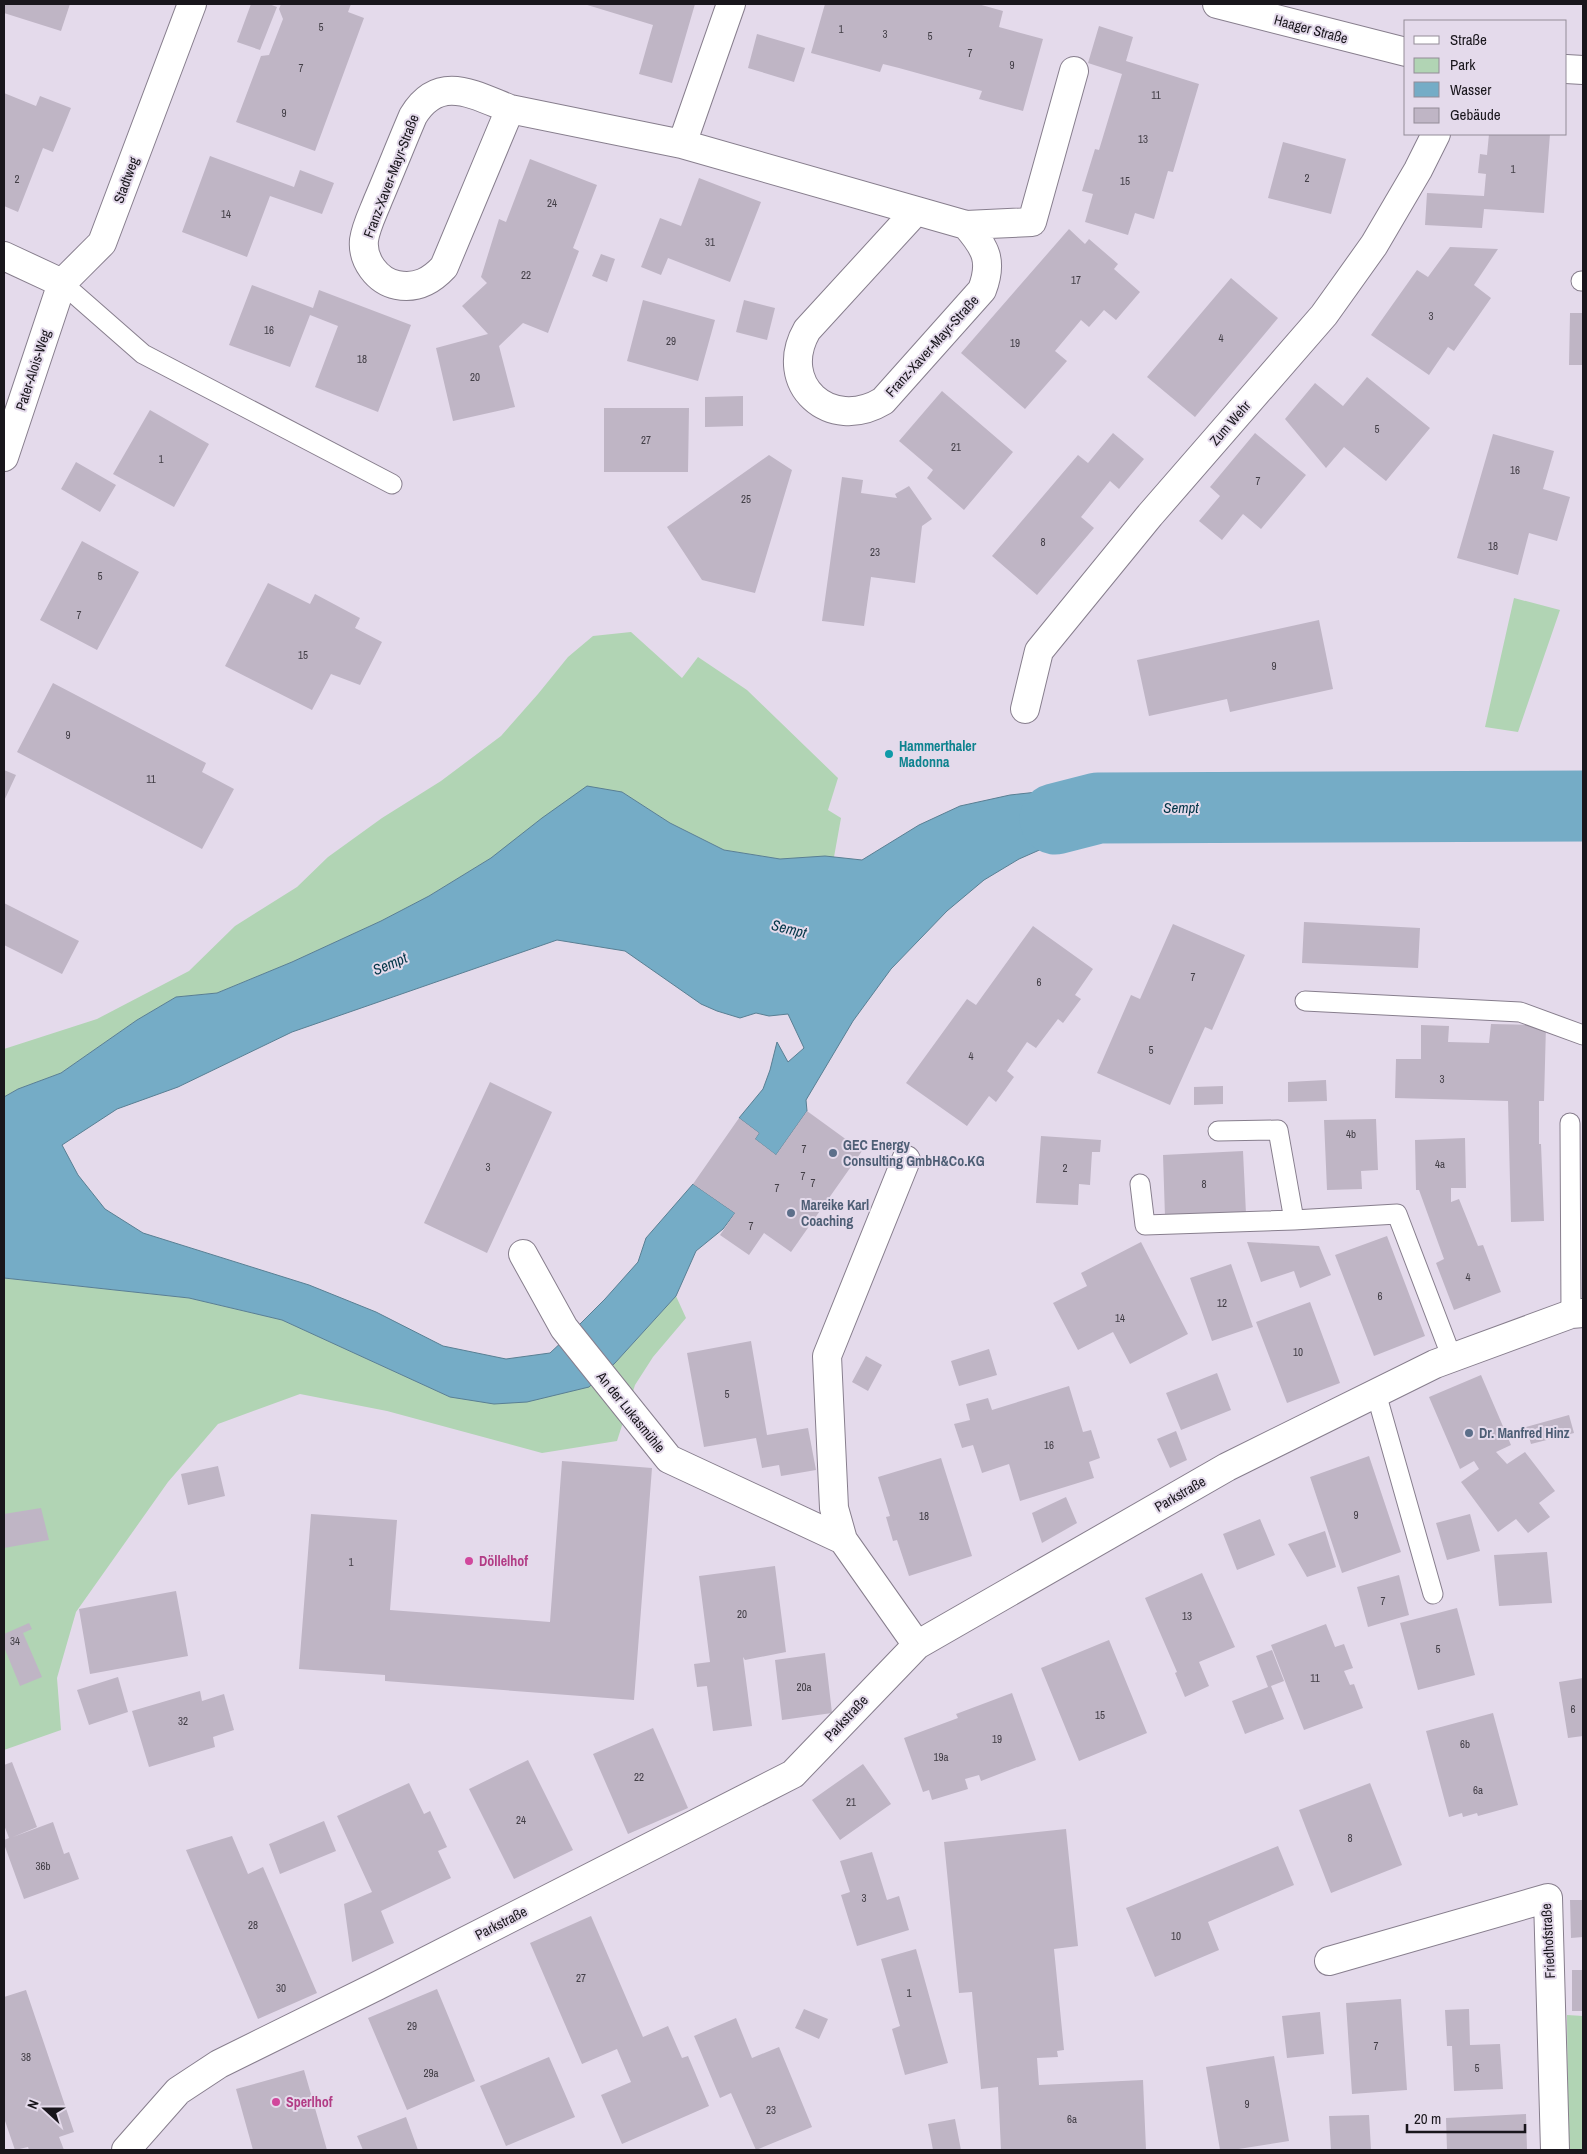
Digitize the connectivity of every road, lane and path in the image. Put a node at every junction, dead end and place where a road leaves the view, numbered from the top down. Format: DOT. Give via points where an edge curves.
graph roads {
  1 [pos="192,4"];
  2 [pos="730,4"];
  3 [pos="1217,4"];
  4 [pos="1404,51"];
  5 [pos="1567,70"];
  6 [pos="1583,70"];
  7 [pos="1074,71"];
  8 [pos="510,109"];
  9 [pos="1436,135"];
  10 [pos="682,144"];
  11 [pos="916,211"];
  12 [pos="966,226"];
  13 [pos="4,256"];
  14 [pos="62,283"];
  15 [pos="4,457"];
  16 [pos="392,484"];
  17 [pos="1025,709"];
  18 [pos="1305,1001"];
  19 [pos="1583,1035"];
  20 [pos="1570,1123"];
  21 [pos="1218,1130"];
  22 [pos="906,1160"];
  23 [pos="1140,1184"];
  24 [pos="1294,1220"];
  25 [pos="523,1254"];
  26 [pos="1577,1314"];
  27 [pos="1452,1358"];
  28 [pos="1376,1393"];
  29 [pos="843,1540"];
  30 [pos="1433,1594"];
  31 [pos="917,1645"];
  32 [pos="1329,1961"];
  33 [pos="126,2150"];
  34 [pos="1555,2150"];
  1 -- 14 [label="street, Stadtweg" via="102,243"];
  2 -- 10 [label="street"];
  3 -- 4 [label="street, Haager Straße"];
  5 -- 6 [label="street"];
  7 -- 12 [label="street, Franz-Xaver-Mayr-Straße" via="1032,222"];
  8 -- 8 [label="street, Franz-Xaver-Mayr-Straße" via="444,267 436,276 416,286 405,287 384,279 365,252 366,229 419,106 437,93 459,90"];
  8 -- 10 [label="street, Franz-Xaver-Mayr-Straße"];
  9 -- 17 [label="street, Zum Wehr" via="1374,245 1324,315 1150,515 1039,651"];
  10 -- 11 [label="street, Franz-Xaver-Mayr-Straße"];
  11 -- 12 [label="street, Franz-Xaver-Mayr-Straße"];
  11 -- 12 [label="street, Franz-Xaver-Mayr-Straße" via="807,330 800,342 798,362 802,382 809,393 830,410 858,412 883,401 982,290 987,259"];
  13 -- 14 [label="street"];
  14 -- 15 [label="street, Pater-Alois-Weg"];
  14 -- 16 [label="lane" via="143,354"];
  18 -- 19 [label="lane" via="1520,1012"];
  20 -- 26 [label="lane"];
  21 -- 24 [label="lane" via="1278,1130"];
  22 -- 29 [label="street, An der Lukasmühle" via="827,1356 834,1508"];
  23 -- 24 [label="lane" via="1144,1225"];
  24 -- 27 [label="lane" via="1396,1214"];
  25 -- 29 [label="street, An der Lukasmühle" via="564,1328 669,1459"];
  26 -- 27 [label="street, Parkstraße"];
  27 -- 28 [label="street, Parkstraße"];
  28 -- 30 [label="lane"];
  28 -- 31 [label="street, Parkstraße" via="1227,1467"];
  29 -- 31 [label="street, An der Lukasmühle"];
  31 -- 33 [label="street, Parkstraße" via="793,1774 218,2064 178,2090"];
  32 -- 34 [label="street, Friedhofstraße" via="1548,1898"];
}
